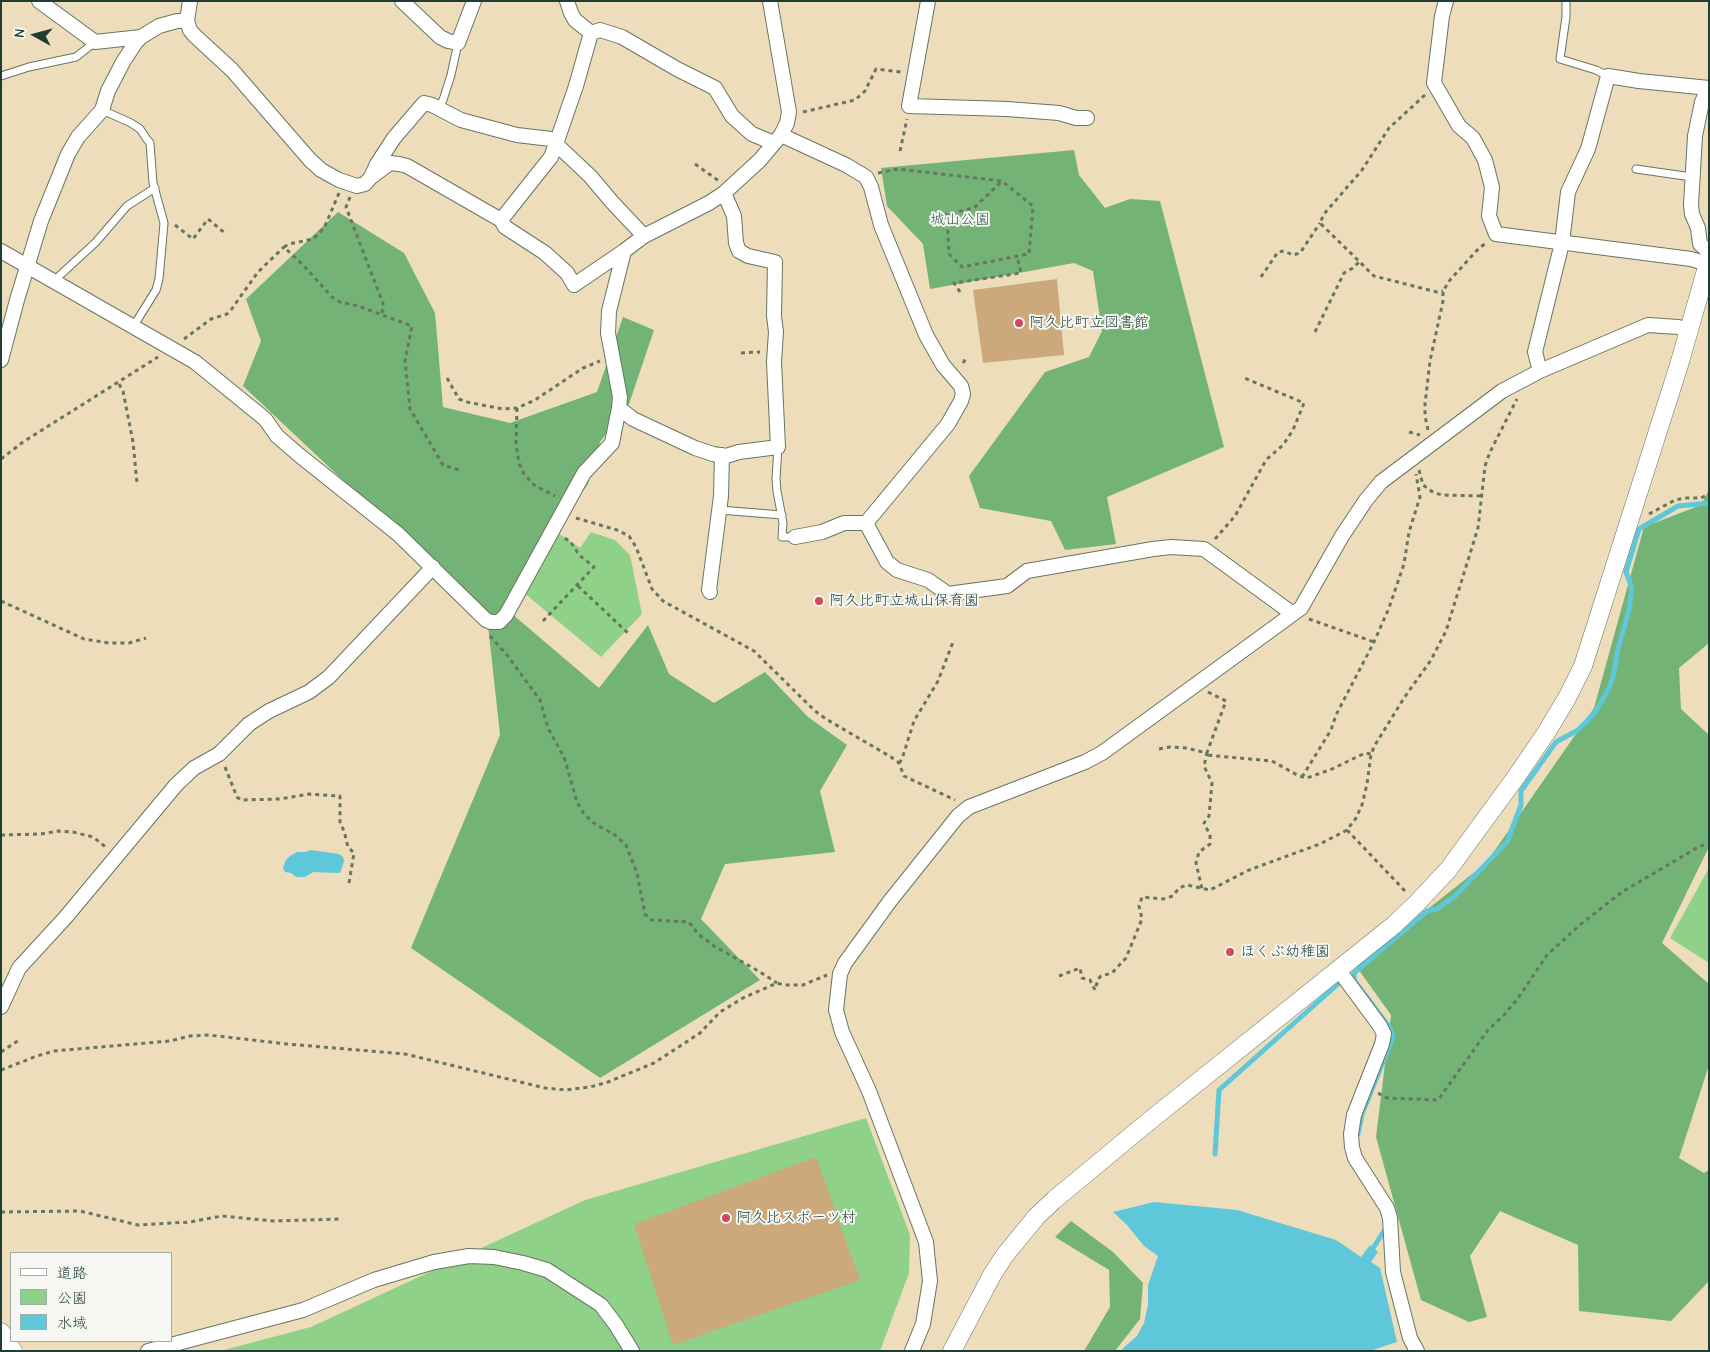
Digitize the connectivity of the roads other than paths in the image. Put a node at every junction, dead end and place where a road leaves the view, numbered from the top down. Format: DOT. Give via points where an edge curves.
graph roads {
  1 [pos="39,1"];
  2 [pos="196,1"];
  3 [pos="402,1"];
  4 [pos="474,1"];
  5 [pos="567,1"];
  6 [pos="770,1"];
  7 [pos="928,1"];
  8 [pos="1446,1"];
  9 [pos="1566,1"];
  10 [pos="188,12"];
  11 [pos="591,33"];
  12 [pos="142,36"];
  13 [pos="95,42"];
  14 [pos="458,43"];
  15 [pos="1,76"];
  16 [pos="1608,76"];
  17 [pos="1708,88"];
  18 [pos="438,109"];
  19 [pos="102,110"];
  20 [pos="1087,118"];
  21 [pos="777,139"];
  22 [pos="556,144"];
  23 [pos="1636,169"];
  24 [pos="371,177"];
  25 [pos="1692,177"];
  26 [pos="154,188"];
  27 [pos="727,191"];
  28 [pos="501,220"];
  29 [pos="644,236"];
  30 [pos="1562,242"];
  31 [pos="1,251"];
  32 [pos="624,251"];
  33 [pos="1708,258"];
  34 [pos="27,266"];
  35 [pos="55,282"];
  36 [pos="1703,298"];
  37 [pos="133,328"];
  38 [pos="1688,330"];
  39 [pos="1,360"];
  40 [pos="1540,371"];
  41 [pos="620,408"];
  42 [pos="778,447"];
  43 [pos="722,455"];
  44 [pos="719,510"];
  45 [pos="782,515"];
  46 [pos="866,523"];
  47 [pos="794,537"];
  48 [pos="433,567"];
  49 [pos="710,592"];
  50 [pos="1295,612"];
  51 [pos="1338,969"];
  52 [pos="1,1007"];
  53 [pos="1,1332"];
  54 [pos="13,1351"];
  55 [pos="148,1351"];
  56 [pos="632,1351"];
  57 [pos="912,1351"];
  58 [pos="952,1351"];
  59 [pos="1416,1351"];
  1 -- 13 [label="street"];
  2 -- 10 [label="street"];
  3 -- 14 [label="street" via="440,37"];
  4 -- 14 [label="street"];
  5 -- 11 [label="street" via="575,20"];
  6 -- 21 [label="street" via="789,112"];
  7 -- 20 [label="street" via="909,106 1007,109"];
  8 -- 30 [label="street" via="1434,83 1459,126 1473,138 1485,160 1492,187 1489,216 1496,234"];
  9 -- 16 [label="lane" via="1560,59"];
  10 -- 12 [label="street" via="177,21"];
  10 -- 24 [label="street" via="190,30 194,35 232,70 321,170 349,184 365,184"];
  11 -- 21 [label="street" via="600,30 622,37 715,88 732,116 752,134"];
  11 -- 22 [label="street"];
  12 -- 13 [label="street"];
  12 -- 19 [label="street" via="123,62"];
  13 -- 15 [label="lane" via="76,57"];
  14 -- 18 [label="lane" via="451,75"];
  16 -- 17 [label="street"];
  16 -- 30 [label="street" via="1588,149 1568,192"];
  17 -- 25 [label="street" via="1694,136"];
  18 -- 22 [label="street" via="460,120 517,136 551,139"];
  18 -- 24 [label="street" via="424,103 394,138"];
  19 -- 26 [label="lane" via="140,129 150,143"];
  19 -- 34 [label="street" via="68,154"];
  21 -- 27 [label="street"];
  21 -- 46 [label="street" via="846,165 866,177 881,225 926,335 943,365 961,386 963,394 948,424"];
  22 -- 28 [label="street" via="551,157"];
  22 -- 29 [label="street"];
  23 -- 25 [label="lane"];
  24 -- 28 [label="street" via="390,163 407,166"];
  25 -- 33 [label="street" via="1692,214 1700,244"];
  26 -- 35 [label="lane" via="127,206"];
  26 -- 37 [label="lane" via="163,219 159,279 156,290"];
  27 -- 29 [label="street"];
  27 -- 42 [label="street" via="739,251 775,262 774,362"];
  28 -- 32 [label="street" via="505,227 545,253 567,273 574,285"];
  29 -- 32 [label="street"];
  30 -- 33 [label="street" via="1691,259"];
  30 -- 40 [label="street" via="1535,352"];
  31 -- 34 [label="street"];
  32 -- 41 [label="street" via="609,311 608,333"];
  33 -- 36 [label="street"];
  34 -- 35 [label="street"];
  34 -- 39 [label="street"];
  35 -- 37 [label="street"];
  36 -- 38 [label="street"];
  37 -- 48 [label="street" via="195,362 265,419 277,436 398,534"];
  38 -- 40 [label="street" via="1648,325"];
  38 -- 51 [label="street" via="1583,666 1567,698 1546,733 1448,870 1394,925"];
  40 -- 50 [label="street" via="1495,396 1381,482 1342,536 1301,608"];
  41 -- 43 [label="street" via="633,419 695,448"];
  41 -- 48 [label="street" via="612,443 584,472 506,615 499,622 486,620"];
  42 -- 43 [label="street"];
  42 -- 45 [label="lane" via="777,491"];
  43 -- 44 [label="street"];
  44 -- 45 [label="lane"];
  44 -- 49 [label="street"];
  45 -- 47 [label="lane" via="782,537"];
  46 -- 47 [label="street" via="844,523 822,532"];
  46 -- 50 [label="street" via="887,562 897,570 928,580 948,594 1007,586 1027,571 1172,547 1204,549"];
  48 -- 52 [label="street" via="329,677 309,692 249,724 219,754 194,768 176,785 19,968"];
  50 -- 57 [label="street" via="1102,753 969,806 890,901 840,974 836,1010 842,1032 869,1091 926,1242 930,1272 928,1295"];
  51 -- 58 [label="street" via="1037,1216 992,1275"];
  51 -- 59 [label="street" via="1384,1034 1354,1114 1352,1148 1387,1208 1393,1272"];
  53 -- 54 [label="street"];
  55 -- 56 [label="street" via="304,1310 374,1280 434,1262 469,1256 494,1257 547,1270 601,1305"];
}
